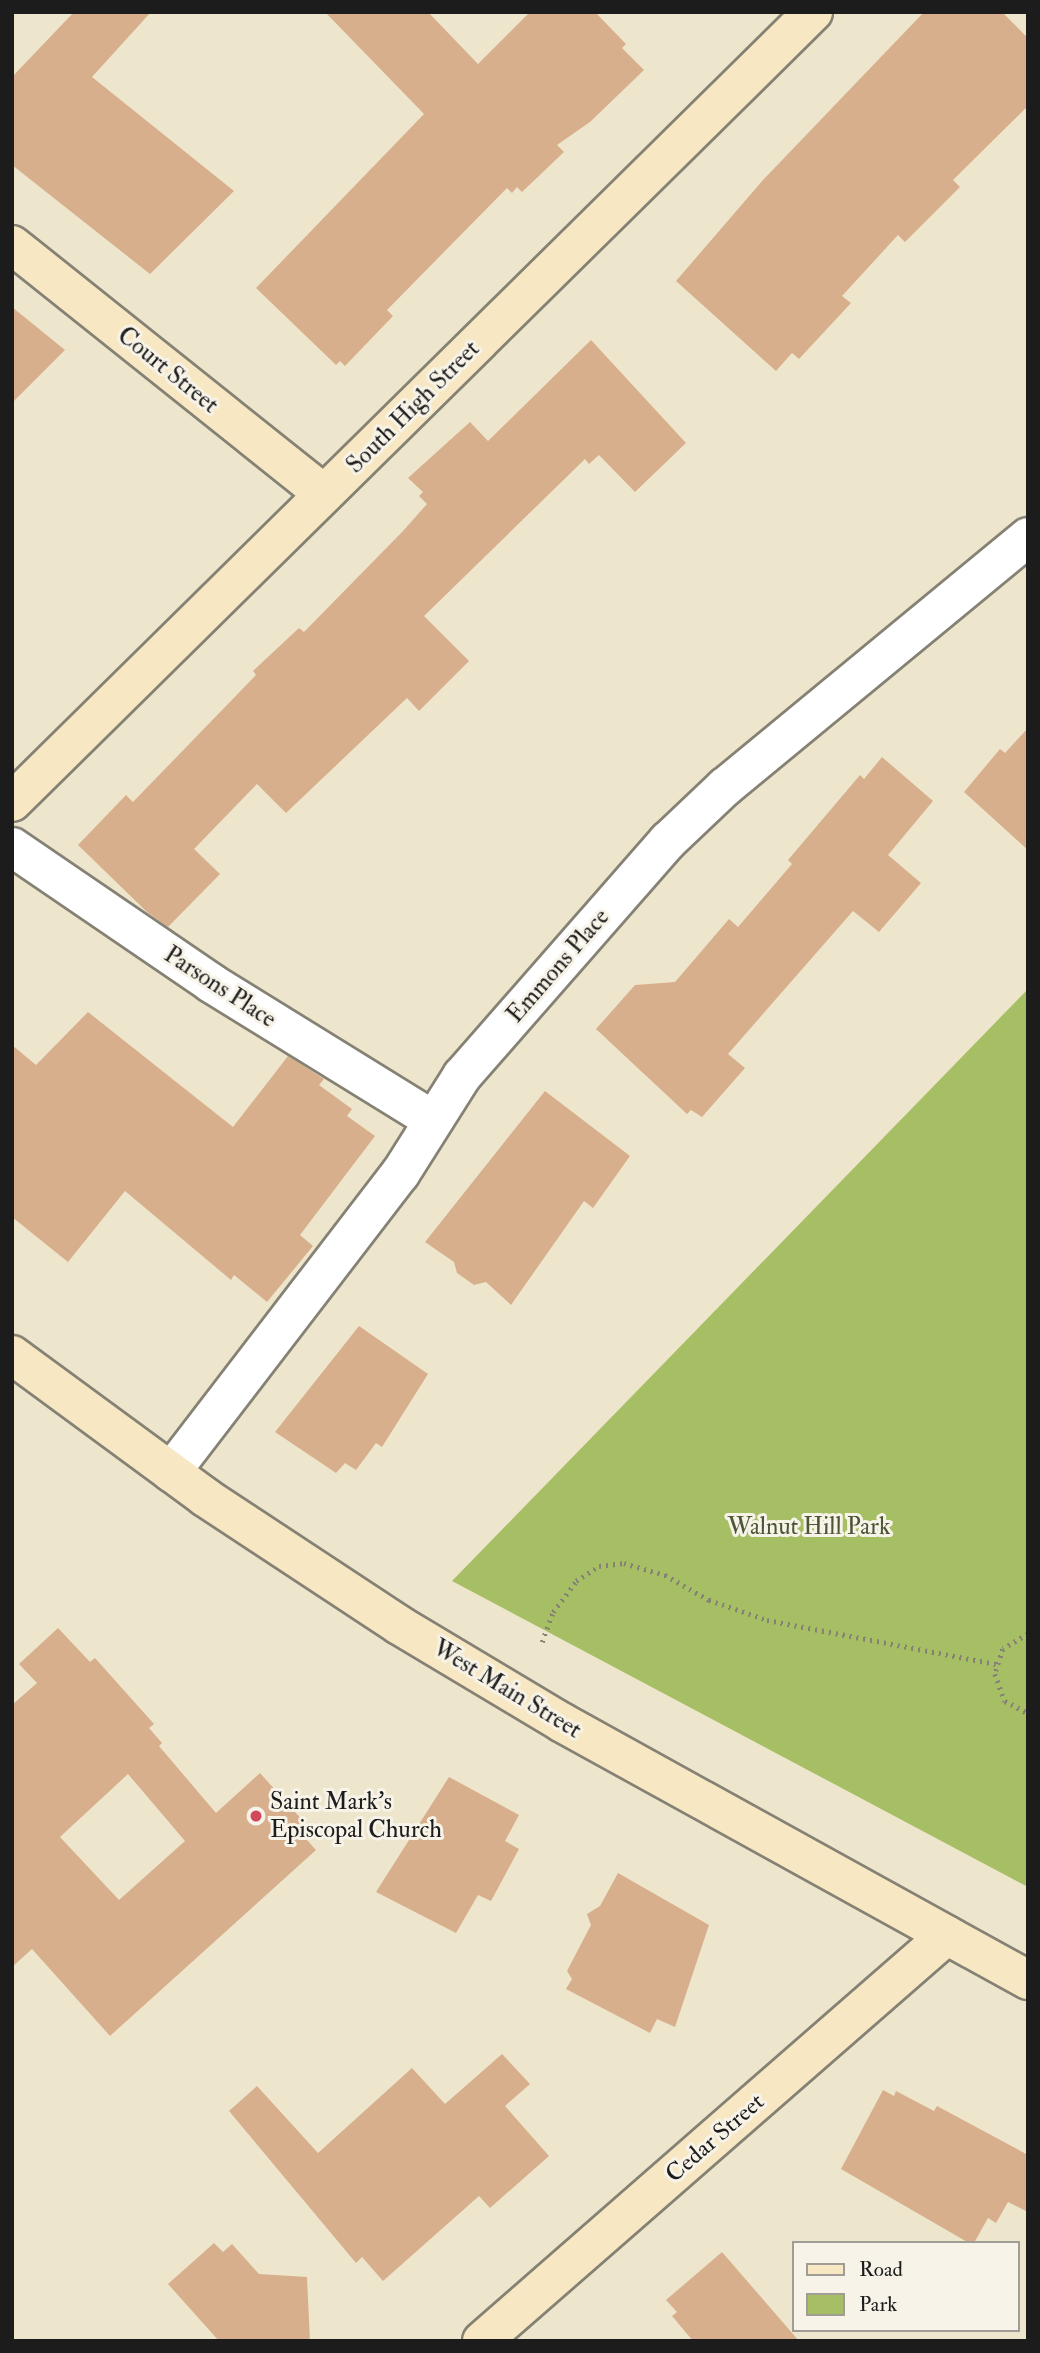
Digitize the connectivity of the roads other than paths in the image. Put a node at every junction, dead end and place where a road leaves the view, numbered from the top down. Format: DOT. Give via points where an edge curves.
graph roads {
  1 [pos="813,12"];
  2 [pos="12,245"];
  3 [pos="324,494"];
  4 [pos="1028,537"];
  5 [pos="12,802"];
  6 [pos="12,847"];
  7 [pos="433,1120"];
  8 [pos="12,1355"];
  9 [pos="171,1472"];
  10 [pos="947,1935"];
  11 [pos="1028,1980"];
  12 [pos="482,2341"];
  1 -- 3 [label="street, South High Street"];
  2 -- 3 [label="street, Court Street"];
  3 -- 5 [label="street, South High Street"];
  4 -- 7 [label="street, Emmons Place" via="681,826 462,1076"];
  6 -- 7 [label="street, Parsons Place" via="211,983"];
  7 -- 9 [label="street, Emmons Place" via="400,1174"];
  8 -- 9 [label="street, West Main Street"];
  9 -- 10 [label="street, West Main Street" via="340,1587 505,1689"];
  10 -- 11 [label="street, West Main Street"];
  10 -- 12 [label="street, Cedar Street"];
}
